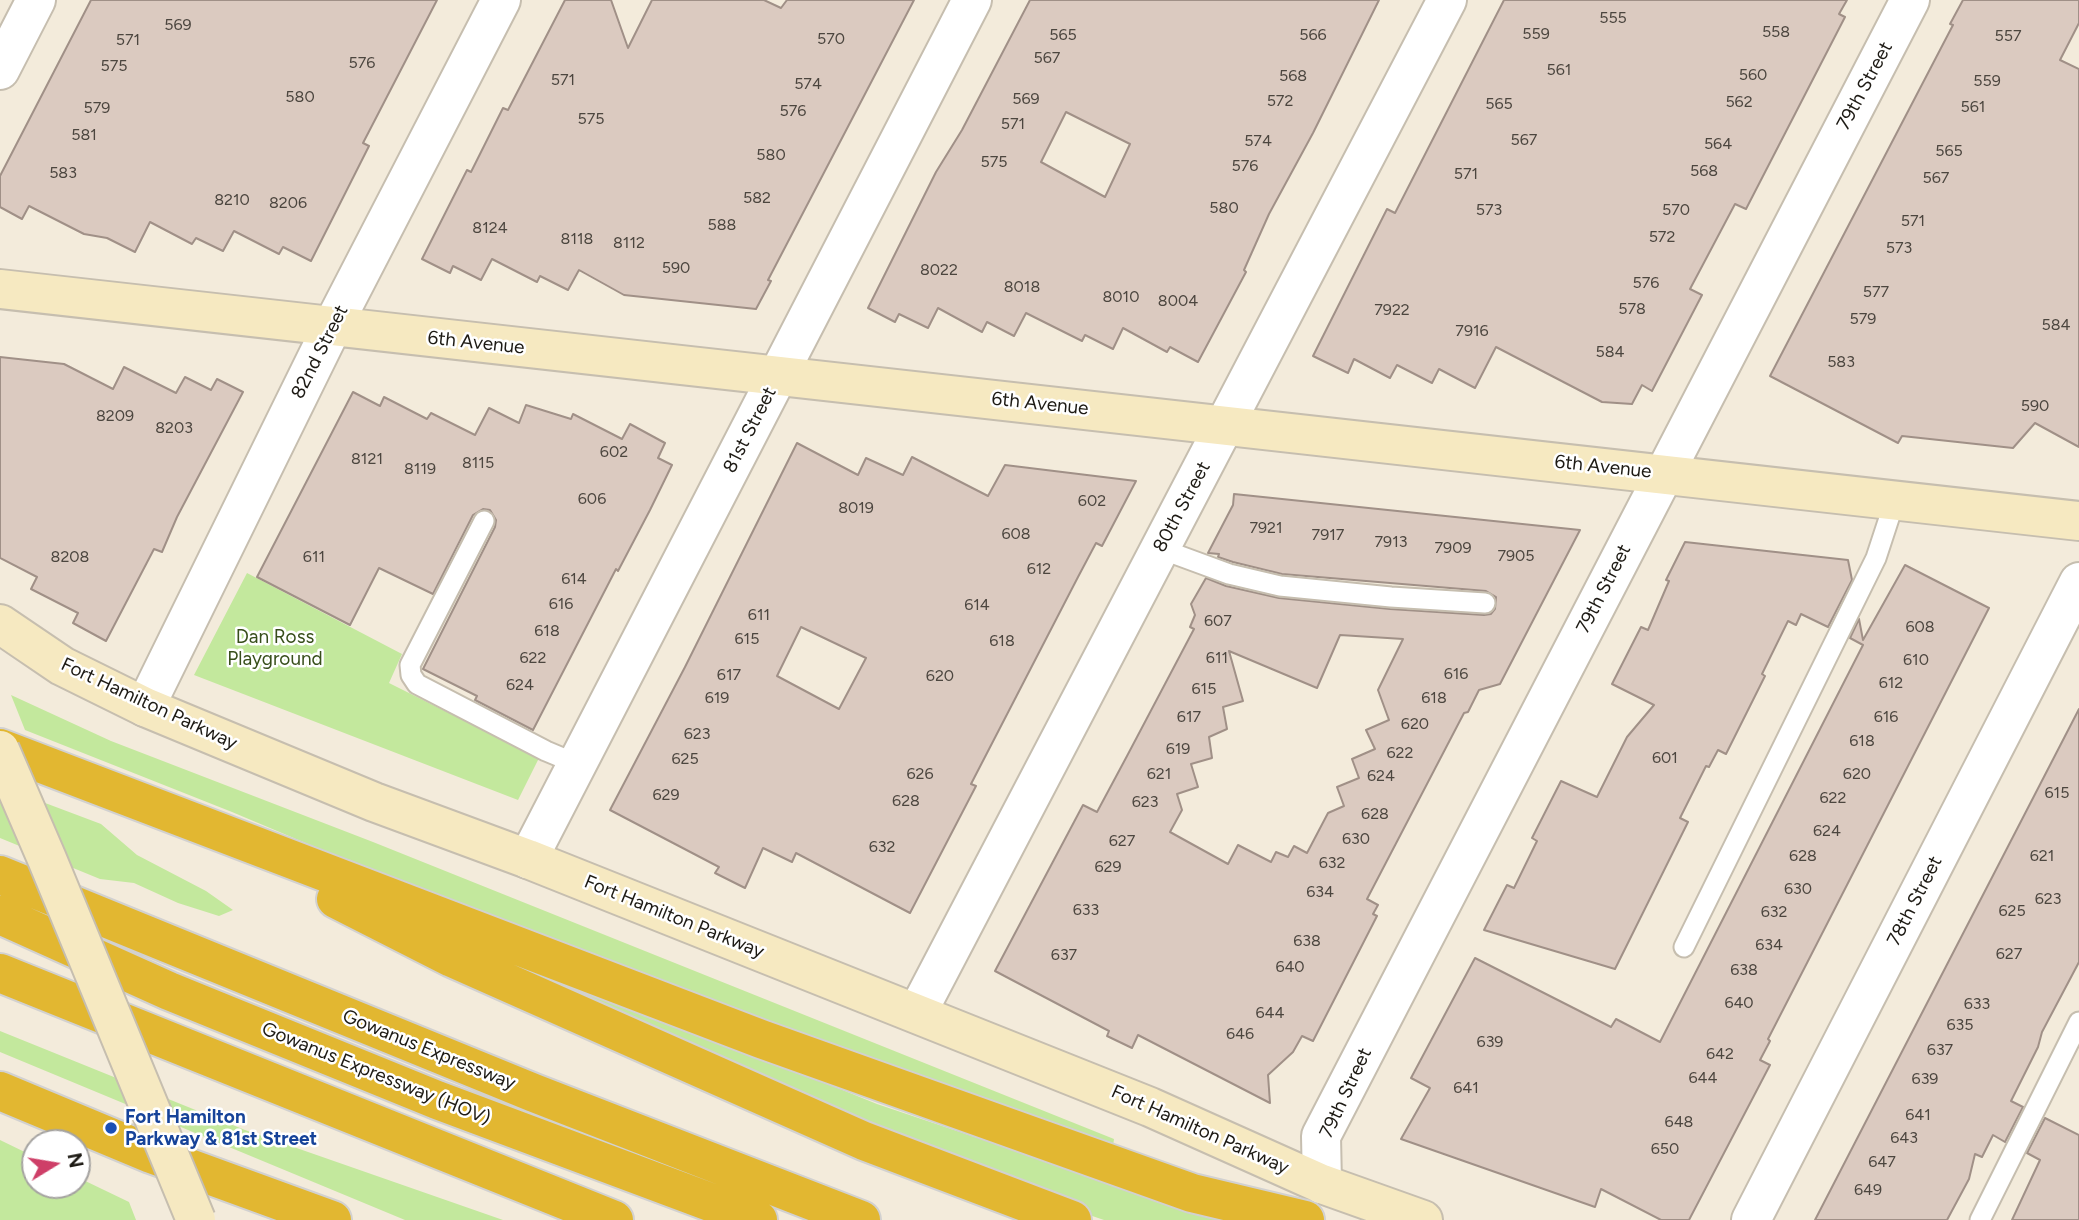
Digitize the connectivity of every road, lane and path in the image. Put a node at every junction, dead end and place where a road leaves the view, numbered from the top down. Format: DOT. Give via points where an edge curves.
graph roads {
  1 [pos="36,0"];
  2 [pos="501,0"];
  3 [pos="972,0"];
  4 [pos="1447,0"];
  5 [pos="1910,0"];
  6 [pos="0,70"];
  7 [pos="0,289"];
  8 [pos="332,327"];
  9 [pos="778,375"];
  10 [pos="1226,425"];
  11 [pos="1663,474"];
  12 [pos="1895,500"];
  13 [pos="484,521"];
  14 [pos="2079,521"];
  15 [pos="1161,549"];
  16 [pos="2079,582"];
  17 [pos="1485,603"];
  18 [pos="0,624"];
  19 [pos="145,707"];
  20 [pos="0,749"];
  21 [pos="578,764"];
  22 [pos="162,811"];
  23 [pos="528,859"];
  24 [pos="0,875"];
  25 [pos="0,915"];
  26 [pos="1684,947"];
  27 [pos="0,973"];
  28 [pos="917,1013"];
  29 [pos="2079,1022"];
  30 [pos="0,1091"];
  31 [pos="150,1154"];
  32 [pos="1326,1202"];
  33 [pos="196,1220"];
  34 [pos="251,1220"];
  35 [pos="332,1220"];
  36 [pos="614,1220"];
  37 [pos="758,1220"];
  38 [pos="861,1220"];
  39 [pos="1072,1220"];
  40 [pos="1305,1220"];
  41 [pos="1423,1220"];
  42 [pos="1751,1220"];
  43 [pos="1980,1220"];
  1 -- 6 [label="street"];
  2 -- 8 [label="street, 82nd Street"];
  3 -- 9 [label="street, 81st Street"];
  4 -- 10 [label="street, 80th Street"];
  5 -- 11 [label="street, 79th Street"];
  7 -- 8 [label="street, 6th Avenue"];
  8 -- 9 [label="street, 6th Avenue"];
  8 -- 19 [label="street, 82nd Street"];
  9 -- 10 [label="street, 6th Avenue"];
  9 -- 21 [label="street, 81st Street"];
  10 -- 11 [label="street, 6th Avenue"];
  10 -- 15 [label="street, 80th Street"];
  11 -- 12 [label="street, 6th Avenue"];
  11 -- 32 [label="street, 79th Street" via="1321,1136"];
  12 -- 14 [label="street, 6th Avenue"];
  12 -- 26 [label="lane" via="1876,558"];
  13 -- 21 [label="lane" via="410,664 411,675 417,684"];
  15 -- 17 [label="lane" via="1280,586"];
  15 -- 28 [label="street, 80th Street"];
  16 -- 42 [label="street, 78th Street"];
  18 -- 19 [label="street, Fort Hamilton Parkway" via="62,666"];
  19 -- 23 [label="street, Fort Hamilton Parkway" via="374,802"];
  20 -- 22 [label="highway"];
  20 -- 33 [label="street, bridge"];
  21 -- 23 [label="street, 81st Street"];
  22 -- 39 [label="highway" via="452,958 864,1141"];
  22 -- 40 [label="highway" via="761,1039 1192,1193"];
  23 -- 28 [label="street, Fort Hamilton Parkway"];
  24 -- 38 [label="highway, Gowanus Expressway" via="521,1088"];
  25 -- 37 [label="highway, Gowanus Expressway (HOV)" via="169,991 424,1095"];
  27 -- 36 [label="highway"];
  28 -- 32 [label="street, Fort Hamilton Parkway" via="1150,1107"];
  29 -- 43 [label="lane"];
  30 -- 31 [label="highway"];
  31 -- 34 [label="highway"];
  31 -- 35 [label="highway"];
  32 -- 41 [label="street, Fort Hamilton Parkway"];
}
